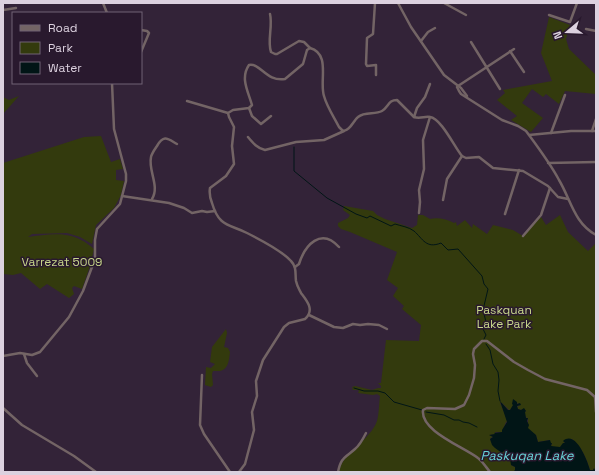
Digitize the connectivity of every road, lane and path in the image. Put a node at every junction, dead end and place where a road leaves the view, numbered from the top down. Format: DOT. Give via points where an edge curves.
graph roads {
  1 [pos="375,3"];
  2 [pos="398,3"];
  3 [pos="444,3"];
  4 [pos="577,3"];
  5 [pos="16,8"];
  6 [pos="3,10"];
  7 [pos="270,14"];
  8 [pos="466,14"];
  9 [pos="549,15"];
  10 [pos="435,28"];
  11 [pos="586,29"];
  12 [pos="142,30"];
  13 [pos="596,31"];
  14 [pos="421,41"];
  15 [pos="471,42"];
  16 [pos="310,48"];
  17 [pos="514,49"];
  18 [pos="142,50"];
  19 [pos="510,52"];
  20 [pos="487,67"];
  21 [pos="524,72"];
  22 [pos="376,75"];
  23 [pos="112,84"];
  24 [pos="430,84"];
  25 [pos="457,86"];
  26 [pos="500,89"];
  27 [pos="565,94"];
  28 [pos="187,100"];
  29 [pos="249,108"];
  30 [pos="228,113"];
  31 [pos="271,116"];
  32 [pos="414,117"];
  33 [pos="430,117"];
  34 [pos="596,120"];
  35 [pos="344,131"];
  36 [pos="592,131"];
  37 [pos="596,131"];
  38 [pos="551,133"];
  39 [pos="528,135"];
  40 [pos="248,137"];
  41 [pos="177,144"];
  42 [pos="462,156"];
  43 [pos="596,162"];
  44 [pos="548,163"];
  45 [pos="519,170"];
  46 [pos="550,188"];
  47 [pos="122,196"];
  48 [pos="152,199"];
  49 [pos="568,199"];
  50 [pos="443,200"];
  51 [pos="215,211"];
  52 [pos="419,213"];
  53 [pos="505,214"];
  54 [pos="596,235"];
  55 [pos="523,236"];
  56 [pos="339,247"];
  57 [pos="295,267"];
  58 [pos="309,315"];
  59 [pos="387,329"];
  60 [pos="24,354"];
  61 [pos="3,356"];
  62 [pos="202,375"];
  63 [pos="37,376"];
  64 [pos="596,399"];
  65 [pos="3,408"];
  66 [pos="596,412"];
  67 [pos="366,433"];
  68 [pos="96,472"];
  69 [pos="230,472"];
  70 [pos="239,472"];
  71 [pos="338,472"];
  72 [pos="490,472"];
  1 -- 22 [label="street" via="373,34 367,38 366,64 376,65"];
  2 -- 14 [label="street"];
  3 -- 8 [label="street"];
  4 -- 9 [label="street" via="570,22"];
  5 -- 6 [label="street"];
  7 -- 16 [label="street" via="271,52 277,54 299,40"];
  10 -- 14 [label="street"];
  11 -- 13 [label="street"];
  12 -- 18 [label="street" via="149,33"];
  14 -- 25 [label="street" via="444,75"];
  15 -- 20 [label="street"];
  16 -- 29 [label="street" via="302,64 285,79 271,78 254,65 249,65 244,78 252,105"];
  16 -- 35 [label="street" via="318,52 322,60 324,96 339,128"];
  17 -- 19 [label="street"];
  19 -- 20 [label="street"];
  19 -- 21 [label="street"];
  20 -- 25 [label="street"];
  20 -- 26 [label="street"];
  23 -- 47 [label="street" via="114,129 126,174"];
  24 -- 32 [label="street"];
  25 -- 39 [label="street" via="468,98 502,120 518,126"];
  27 -- 38 [label="street"];
  28 -- 30 [label="street"];
  29 -- 30 [label="street"];
  29 -- 31 [label="street" via="252,116 261,124"];
  30 -- 51 [label="street" via="234,127 234,164 226,176 210,188"];
  32 -- 33 [label="street"];
  32 -- 35 [label="street" via="398,101 393,100 382,110 361,115"];
  33 -- 42 [label="street" via="434,118 446,132"];
  33 -- 52 [label="street" via="423,140 424,169 419,190"];
  34 -- 36 [label="street"];
  35 -- 40 [label="street" via="324,140 296,142 265,150 256,146"];
  36 -- 37 [label="street"];
  36 -- 38 [label="street"];
  38 -- 39 [label="street"];
  39 -- 44 [label="street"];
  41 -- 48 [label="street" via="166,138 160,140 152,155 155,193"];
  42 -- 45 [label="street" via="479,157 496,169"];
  42 -- 50 [label="street" via="447,179"];
  43 -- 44 [label="street"];
  44 -- 49 [label="street"];
  45 -- 46 [label="street"];
  45 -- 53 [label="street"];
  46 -- 49 [label="street" via="558,197"];
  46 -- 55 [label="street" via="541,215"];
  47 -- 48 [label="street"];
  47 -- 60 [label="street" via="118,206 97,229 95,259 83,291 69,317 43,350 37,354"];
  48 -- 51 [label="street" via="184,208 192,213"];
  49 -- 54 [label="street" via="579,221"];
  51 -- 57 [label="street" via="227,225 246,232 272,248 290,260"];
  56 -- 57 [label="street" via="331,240 319,238 304,251 299,264"];
  57 -- 58 [label="street" via="296,283 310,306"];
  58 -- 59 [label="street" via="334,327 368,324"];
  58 -- 70 [label="street" via="284,327 263,360 256,381 257,396 252,412 254,430 245,464"];
  60 -- 61 [label="street"];
  60 -- 63 [label="street"];
  62 -- 69 [label="street" via="200,425"];
  64 -- 66 [label="street"];
  64 -- 72 [label="street" via="586,390 545,379 528,370 485,340 480,343 474,349 474,378 464,405 455,409 427,408 423,410 423,414 425,421 442,437 477,457"];
  65 -- 68 [label="street" via="22,425"];
  67 -- 71 [label="street" via="361,443 341,461"];
}
